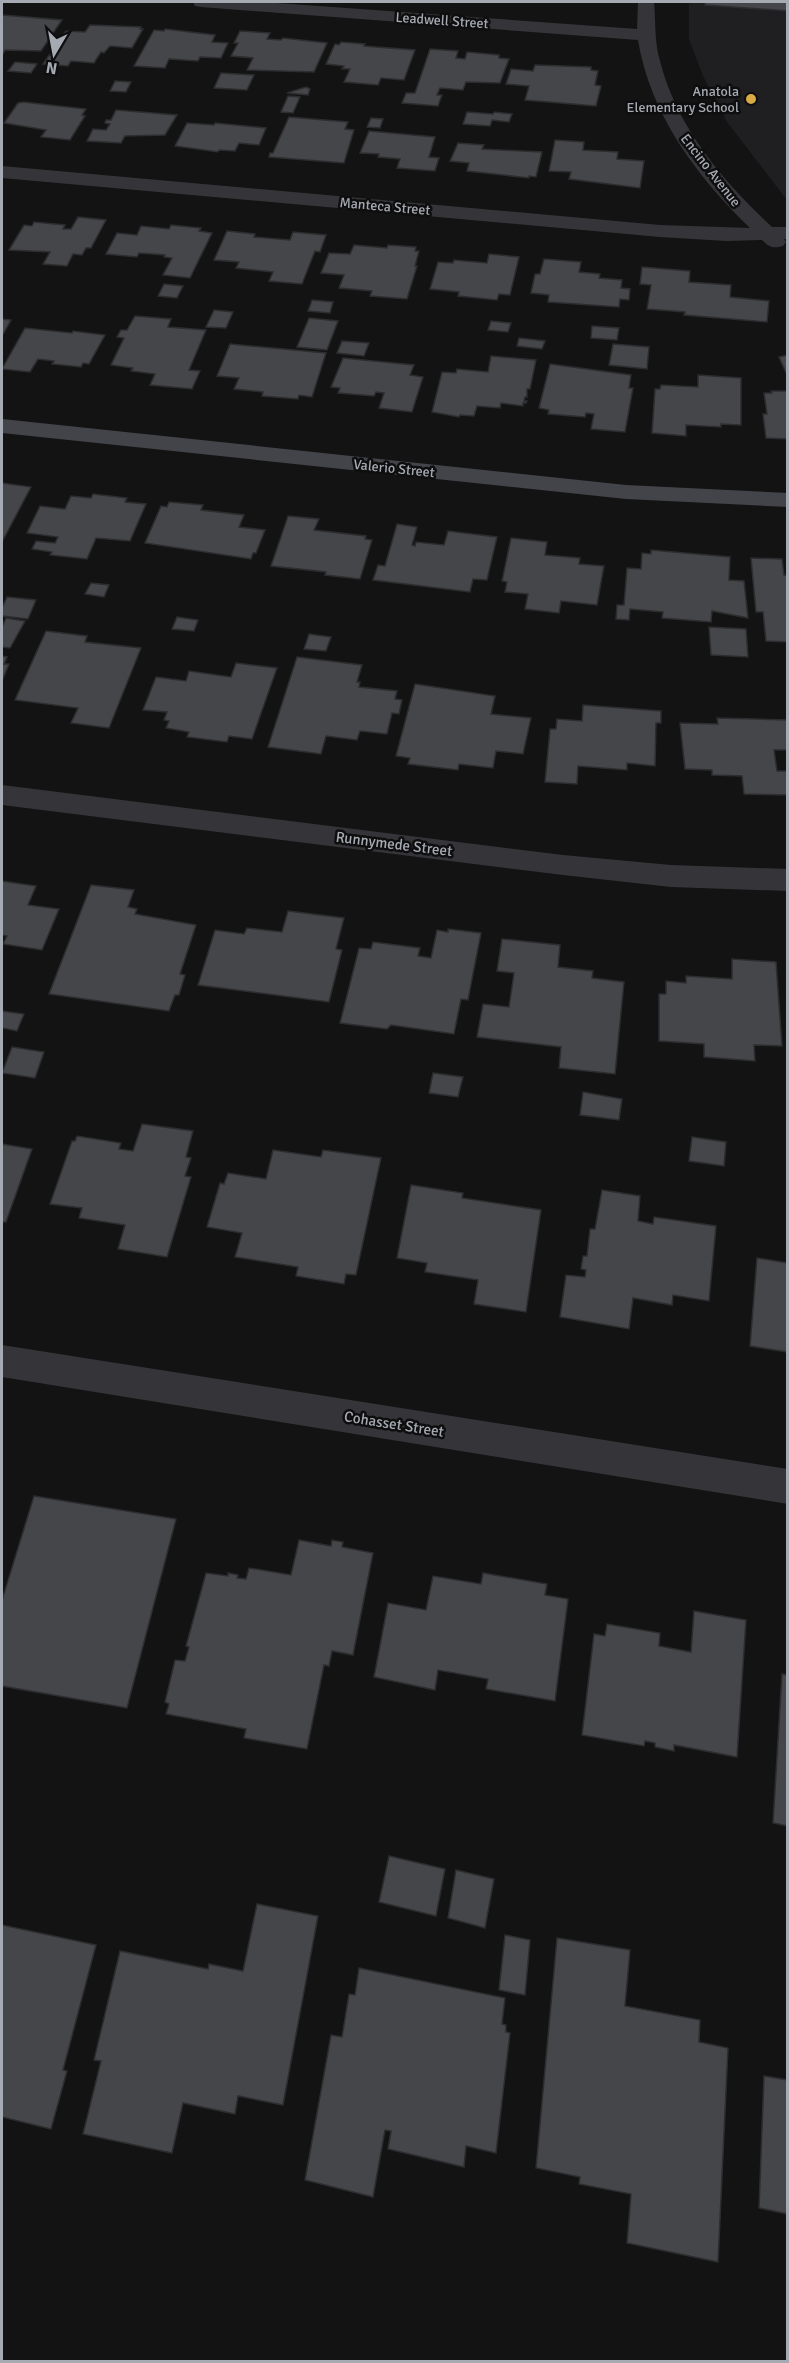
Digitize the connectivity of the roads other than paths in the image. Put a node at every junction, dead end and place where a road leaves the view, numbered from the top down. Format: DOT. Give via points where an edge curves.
graph roads {
  1 [pos="201,2"];
  2 [pos="646,2"];
  3 [pos="646,35"];
  4 [pos="2,172"];
  5 [pos="778,233"];
  6 [pos="788,253"];
  7 [pos="2,426"];
  8 [pos="788,500"];
  9 [pos="2,795"];
  10 [pos="788,880"];
  11 [pos="2,1361"];
  12 [pos="788,1487"];
  1 -- 3 [label="street, Leadwell Street"];
  2 -- 3 [label="street, Encino Avenue"];
  3 -- 5 [label="street, Encino Avenue" via="652,68 673,120 728,194"];
  4 -- 5 [label="street, Manteca Street" via="660,231"];
  5 -- 6 [label="street, Encino Avenue"];
  7 -- 8 [label="street, Valerio Street" via="626,492"];
  9 -- 10 [label="street, Runnymede Street" via="563,865 670,876"];
  11 -- 12 [label="street, Cohasset Street"];
}
